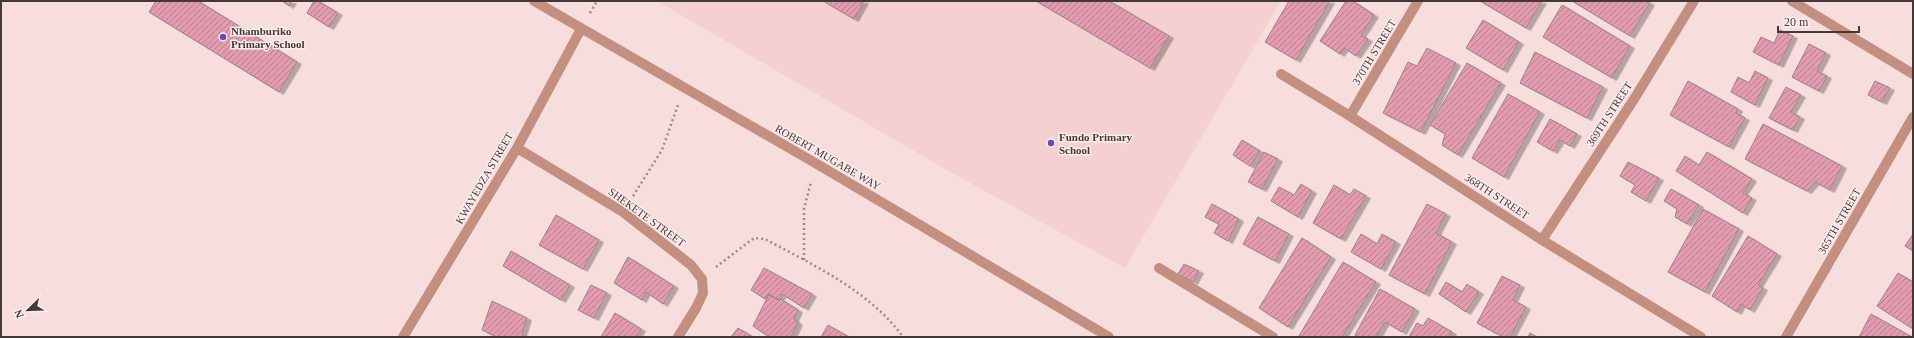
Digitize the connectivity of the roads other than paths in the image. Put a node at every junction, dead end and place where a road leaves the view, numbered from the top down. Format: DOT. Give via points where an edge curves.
graph roads {
  1 [pos="534,1"];
  2 [pos="1418,1"];
  3 [pos="1694,1"];
  4 [pos="1792,1"];
  5 [pos="581,29"];
  6 [pos="1281,74"];
  7 [pos="1913,74"];
  8 [pos="1350,116"];
  9 [pos="1913,117"];
  10 [pos="517,148"];
  11 [pos="1542,240"];
  12 [pos="1159,268"];
  13 [pos="403,337"];
  14 [pos="678,337"];
  15 [pos="1109,337"];
  16 [pos="1273,337"];
  17 [pos="1701,337"];
  18 [pos="1786,337"];
  1 -- 5 [label="street, ROBERT MUGABE WAY"];
  2 -- 8 [label="street, 370TH STREET"];
  3 -- 11 [label="street, 369TH STREET" via="1636,96"];
  4 -- 7 [label="street"];
  5 -- 10 [label="street, KWAYEDZA STREET"];
  5 -- 15 [label="street, ROBERT MUGABE WAY" via="817,164"];
  6 -- 8 [label="street, 368TH STREET"];
  8 -- 11 [label="street, 368TH STREET"];
  9 -- 18 [label="street, 365TH STREET"];
  10 -- 13 [label="street, KWAYEDZA STREET"];
  10 -- 14 [label="street, SHEKETE STREET" via="623,212 691,265 702,279 703,293"];
  11 -- 17 [label="street, 368TH STREET"];
  12 -- 16 [label="street"];
}
